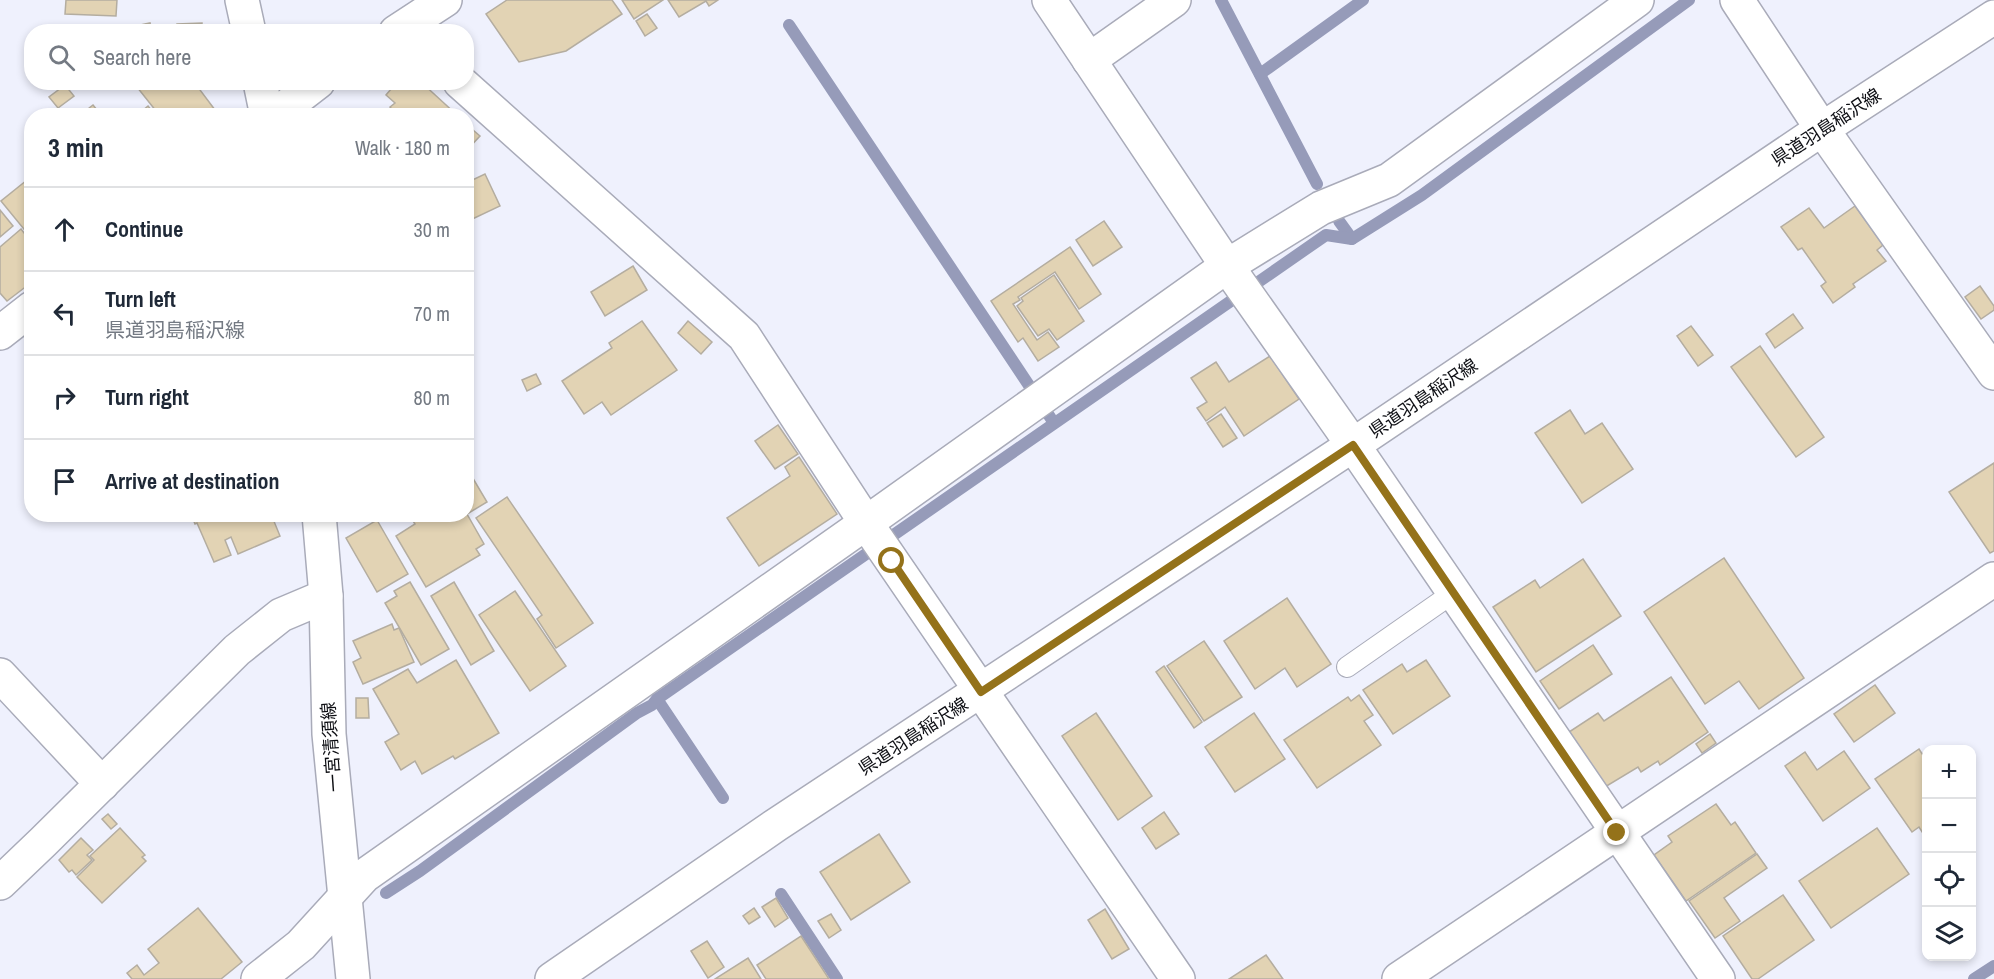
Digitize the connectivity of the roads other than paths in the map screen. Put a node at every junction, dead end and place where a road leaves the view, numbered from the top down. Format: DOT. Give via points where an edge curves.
graph roads {
  1 [pos="242,0"];
  2 [pos="445,0"];
  3 [pos="1049,0"];
  4 [pos="1174,0"];
  5 [pos="1637,0"];
  6 [pos="1737,0"];
  7 [pos="1994,17"];
  8 [pos="247,24"];
  9 [pos="409,24"];
  10 [pos="1089,60"];
  11 [pos="262,90"];
  12 [pos="308,90"];
  13 [pos="469,90"];
  14 [pos="265,108"];
  15 [pos="284,108"];
  16 [pos="1822,129"];
  17 [pos="1241,285"];
  18 [pos="1994,373"];
  19 [pos="1353,445"];
  20 [pos="320,522"];
  21 [pos="870,528"];
  22 [pos="1994,579"];
  23 [pos="1454,593"];
  24 [pos="326,596"];
  25 [pos="1347,667"];
  26 [pos="0,675"];
  27 [pos="981,692"];
  28 [pos="102,784"];
  29 [pos="1617,833"];
  30 [pos="0,883"];
  31 [pos="344,897"];
  32 [pos="258,979"];
  33 [pos="353,979"];
  34 [pos="552,979"];
  35 [pos="1178,979"];
  36 [pos="1400,979"];
  37 [pos="1718,979"];
  1 -- 8 [label="street"];
  2 -- 9 [label="street"];
  3 -- 10 [label="street"];
  4 -- 10 [label="street"];
  5 -- 17 [label="street" via="1389,180 1321,208"];
  6 -- 16 [label="street"];
  7 -- 16 [label="street, 県道羽島稲沢線"];
  10 -- 17 [label="street"];
  11 -- 14 [label="street"];
  12 -- 15 [label="street"];
  13 -- 21 [label="street" via="744,336"];
  16 -- 18 [label="street"];
  16 -- 19 [label="street, 県道羽島稲沢線"];
  17 -- 19 [label="street"];
  17 -- 21 [label="street"];
  19 -- 23 [label="street"];
  19 -- 27 [label="street, 県道羽島稲沢線"];
  20 -- 24 [label="street, 一宮清須線"];
  21 -- 27 [label="street"];
  21 -- 31 [label="street" via="364,876"];
  22 -- 29 [label="street"];
  23 -- 25 [label="lane"];
  23 -- 29 [label="street"];
  24 -- 28 [label="street" via="280,615 237,650"];
  24 -- 31 [label="street, 一宮清須線" via="328,734"];
  26 -- 28 [label="street"];
  27 -- 34 [label="street, 県道羽島稲沢線" via="776,825"];
  27 -- 35 [label="street"];
  28 -- 30 [label="street"];
  29 -- 36 [label="street"];
  29 -- 37 [label="street"];
  31 -- 32 [label="street" via="301,945"];
  31 -- 33 [label="street, 一宮清須線"];
}
